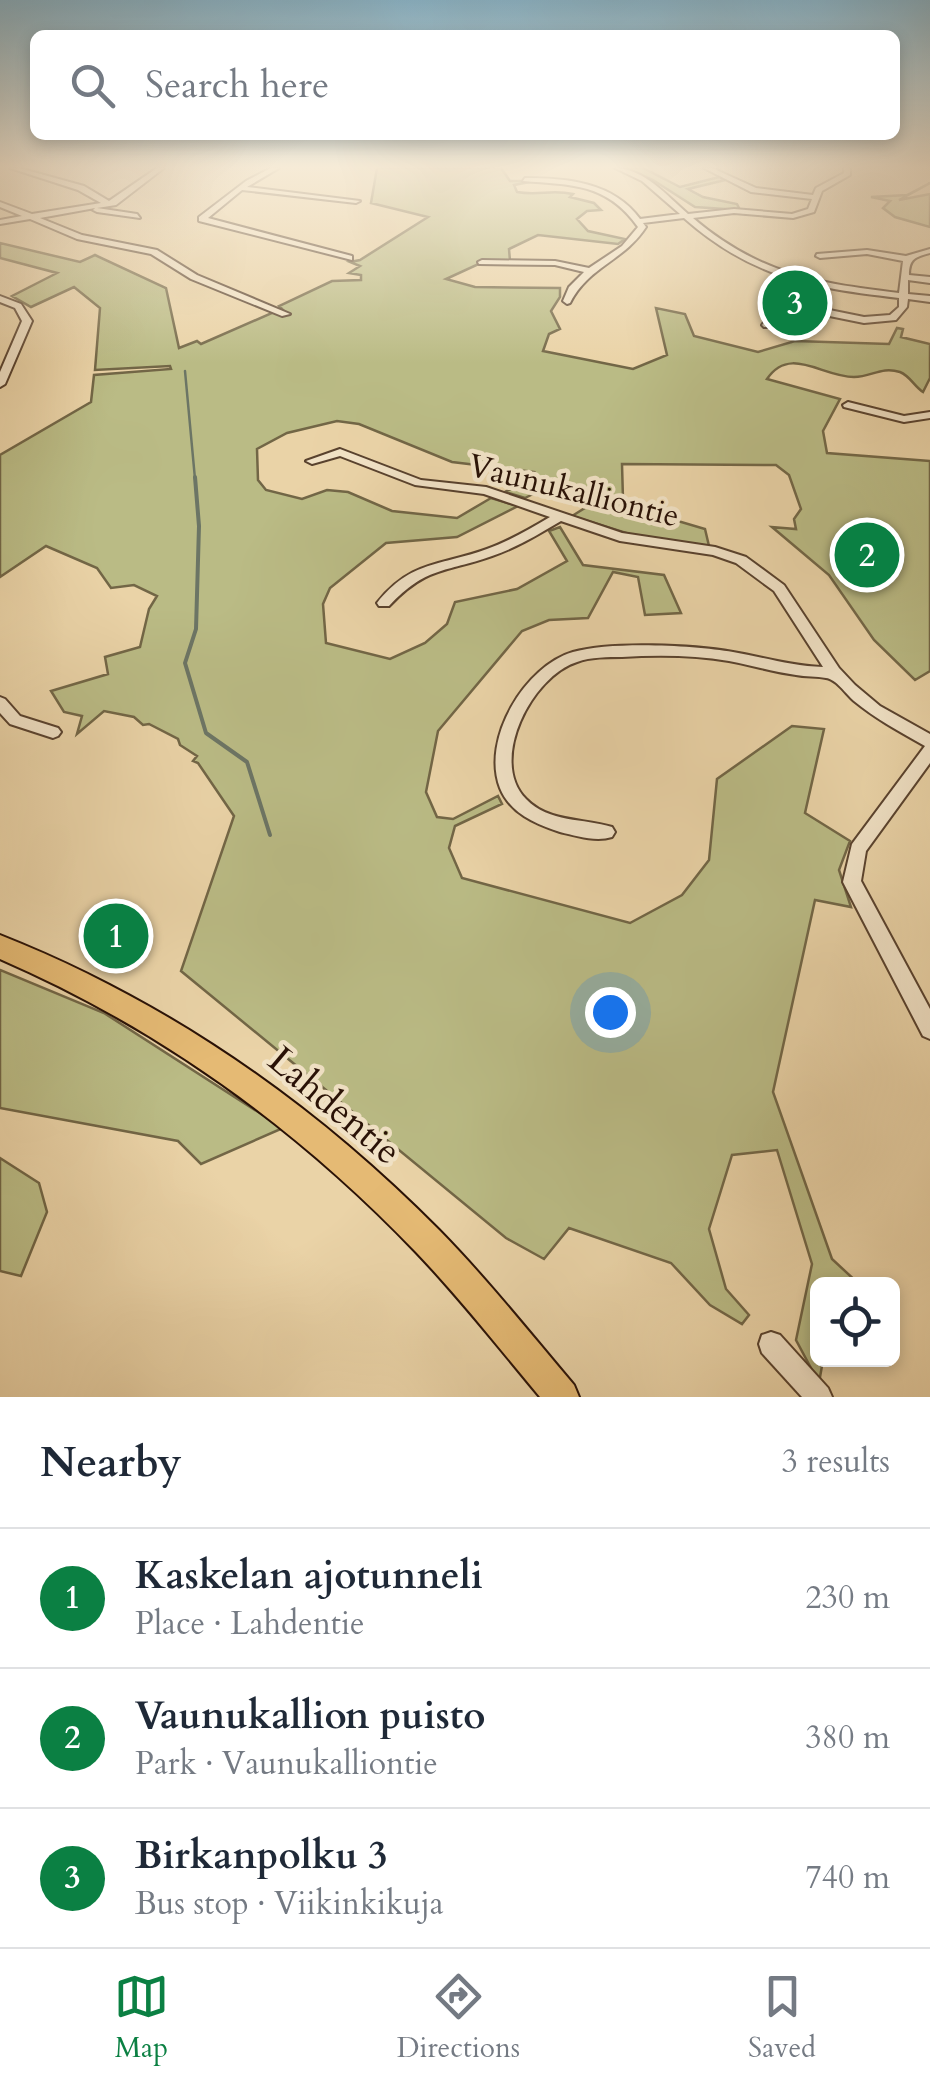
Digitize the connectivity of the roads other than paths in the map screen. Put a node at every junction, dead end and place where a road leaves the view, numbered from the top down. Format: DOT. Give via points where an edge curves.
graph roads {
  1 [pos="70,233"];
  2 [pos="258,233"];
  3 [pos="640,233"];
  4 [pos="712,233"];
  5 [pos="930,251"];
  6 [pos="820,256"];
  7 [pos="349,258"];
  8 [pos="908,259"];
  9 [pos="482,262"];
  10 [pos="590,271"];
  11 [pos="904,277"];
  12 [pos="930,280"];
  13 [pos="904,296"];
  14 [pos="0,299"];
  15 [pos="930,300"];
  16 [pos="567,301"];
  17 [pos="285,314"];
  18 [pos="767,326"];
  19 [pos="0,384"];
  20 [pos="848,405"];
  21 [pos="930,415"];
  22 [pos="312,461"];
  23 [pos="561,516"];
  24 [pos="384,603"];
  25 [pos="834,672"];
  26 [pos="0,703"];
  27 [pos="54,732"];
  28 [pos="930,742"];
  29 [pos="930,751"];
  30 [pos="606,832"];
  31 [pos="0,947"];
  32 [pos="930,1029"];
  33 [pos="771,1344"];
  34 [pos="562,1397"];
  35 [pos="819,1397"];
  1 -- 17 [label="street" via="154,252 194,278"];
  2 -- 7 [label="street"];
  3 -- 10 [label="street"];
  4 -- 13 [label="street" via="732,251 796,279"];
  5 -- 8 [label="street"];
  6 -- 8 [label="street" via="868,252"];
  8 -- 11 [label="street"];
  9 -- 10 [label="street" via="555,263"];
  10 -- 16 [label="street" via="572,286"];
  11 -- 12 [label="street"];
  11 -- 13 [label="street"];
  13 -- 15 [label="street"];
  13 -- 18 [label="street" via="902,312 884,320 790,305"];
  14 -- 19 [label="street" via="18,306 27,320"];
  20 -- 21 [label="street" via="904,419"];
  22 -- 23 [label="street, Vaunukalliontie" via="340,452 419,483 486,491"];
  23 -- 24 [label="street" via="486,554 426,567"];
  23 -- 25 [label="street, Vaunukalliontie" via="620,536 741,560 778,588"];
  25 -- 28 [label="street, Vaunukalliontie" via="874,710"];
  25 -- 30 [label="street" via="792,672 704,654 580,655 549,670 512,716 508,786 530,811"];
  26 -- 27 [label="street" via="15,720"];
  29 -- 32 [label="street" via="858,848 852,882"];
  31 -- 34 [label="main road, Lahdentie" via="62,971 132,1010 237,1075 304,1128 428,1242"];
  33 -- 35 [label="street"];
}
